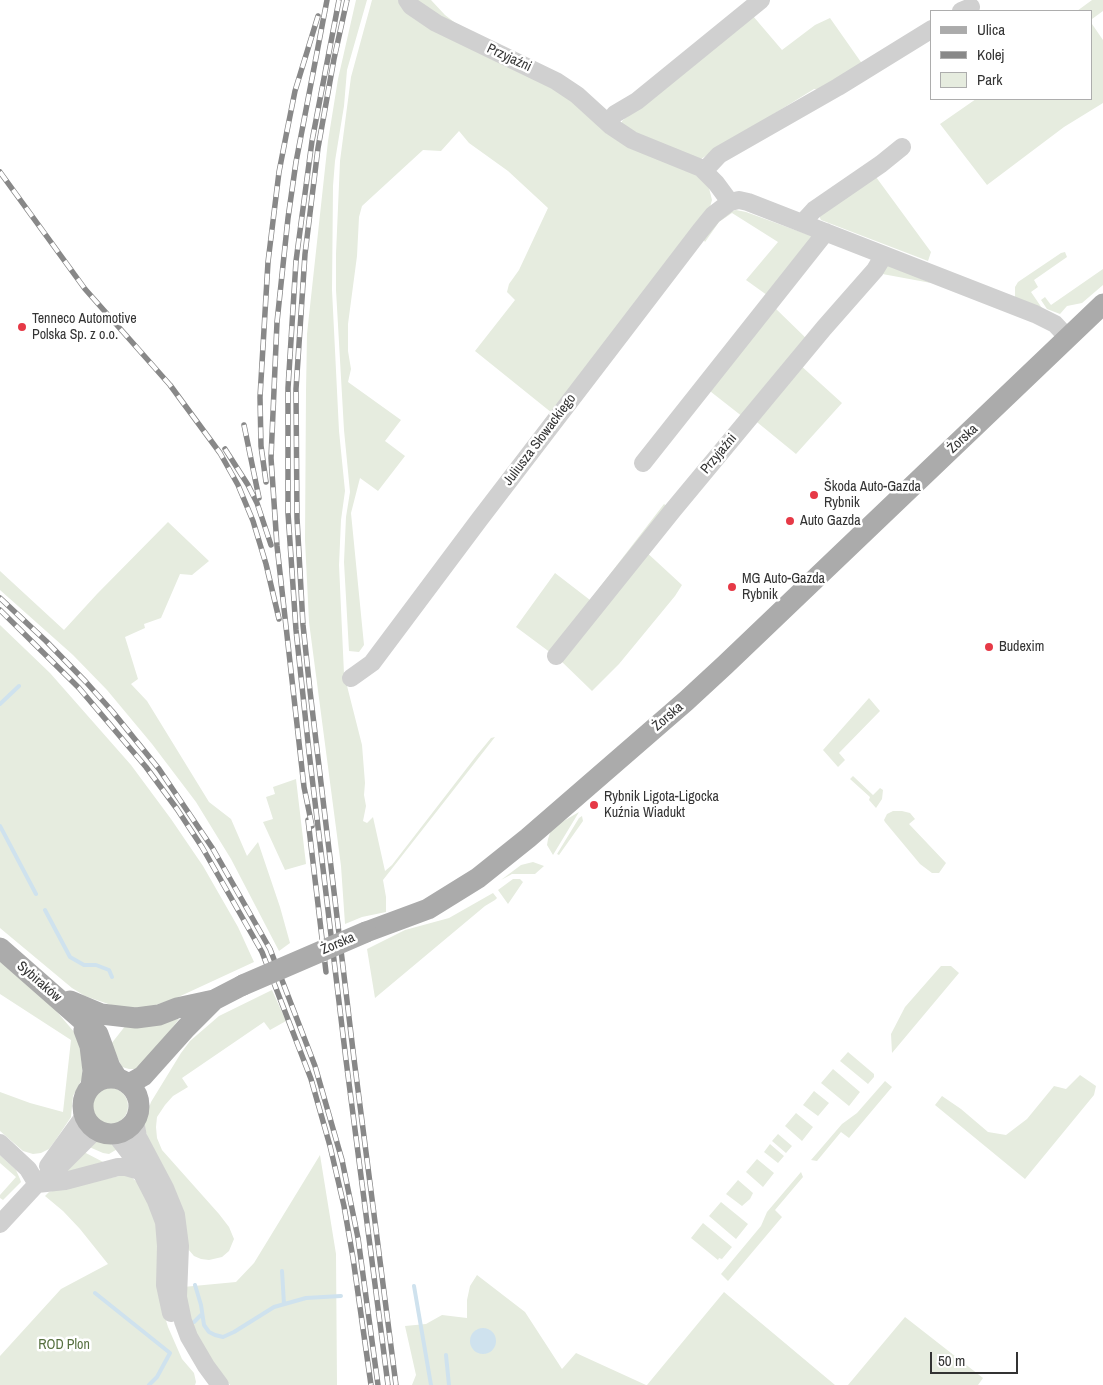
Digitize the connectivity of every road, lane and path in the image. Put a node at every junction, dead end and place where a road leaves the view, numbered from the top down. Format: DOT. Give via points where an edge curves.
graph roads {
  1 [pos="407,0"];
  2 [pos="761,0"];
  3 [pos="930,30"];
  4 [pos="608,123"];
  5 [pos="902,147"];
  6 [pos="704,171"];
  7 [pos="730,202"];
  8 [pos="802,223"];
  9 [pos="826,232"];
  10 [pos="884,255"];
  11 [pos="1103,304"];
  12 [pos="1068,338"];
  13 [pos="643,463"];
  14 [pos="556,656"];
  15 [pos="352,678"];
  16 [pos="0,948"];
  17 [pos="56,996"];
  18 [pos="214,1000"];
  19 [pos="78,1016"];
  20 [pos="174,1043"];
  21 [pos="123,1081"];
  22 [pos="91,1086"];
  23 [pos="137,1115"];
  24 [pos="98,1127"];
  25 [pos="0,1143"];
  26 [pos="140,1171"];
  27 [pos="37,1184"];
  28 [pos="0,1224"];
  29 [pos="212,1379"];
  1 -- 4 [label="street, Przyjaźni" via="436,23 556,81"];
  2 -- 4 [label="street" via="637,101 615,114"];
  3 -- 6 [label="street" via="720,155"];
  4 -- 6 [label="street, Przyjaźni" via="642,145"];
  5 -- 8 [label="street" via="814,210"];
  6 -- 7 [label="street, Przyjaźni"];
  7 -- 8 [label="street" via="748,202"];
  7 -- 15 [label="street, Juliusza Słowackiego" via="700,231 372,662"];
  8 -- 9 [label="street"];
  9 -- 10 [label="street"];
  9 -- 13 [label="street"];
  10 -- 12 [label="street" via="1042,317 1055,324"];
  10 -- 14 [label="street, Przyjaźni" via="875,270 672,510"];
  11 -- 12 [label="main road, Żorska"];
  12 -- 18 [label="main road, Żorska, bridge" via="718,671 522,844 478,878 428,908"];
  16 -- 17 [label="main road, Sybiraków"];
  17 -- 18 [label="main road" via="101,1014 130,1018"];
  17 -- 19 [label="main road, Sybiraków"];
  18 -- 20 [label="main road, Żorska"];
  19 -- 21 [label="main road, Sybiraków" via="98,1034 110,1066"];
  19 -- 22 [label="main road, Sybiraków" via="90,1046 94,1074"];
  20 -- 21 [label="main road, Żorska" via="143,1076"];
  20 -- 23 [label="main road, Żorska"];
  21 -- 22 [label="main road" via="103,1079"];
  21 -- 23 [label="main road" via="137,1094"];
  22 -- 24 [label="main road" via="82,1107"];
  23 -- 24 [label="main road" via="128,1129"];
  23 -- 29 [label="street" via="138,1137 176,1215 180,1246 178,1303 186,1329"];
  24 -- 26 [label="street" via="128,1150"];
  24 -- 27 [label="street" via="53,1158"];
  25 -- 27 [label="street" via="28,1169"];
  26 -- 27 [label="street" via="118,1168"];
  26 -- 29 [label="street" via="164,1222 165,1287 172,1320 182,1342"];
  27 -- 28 [label="street"];
}
